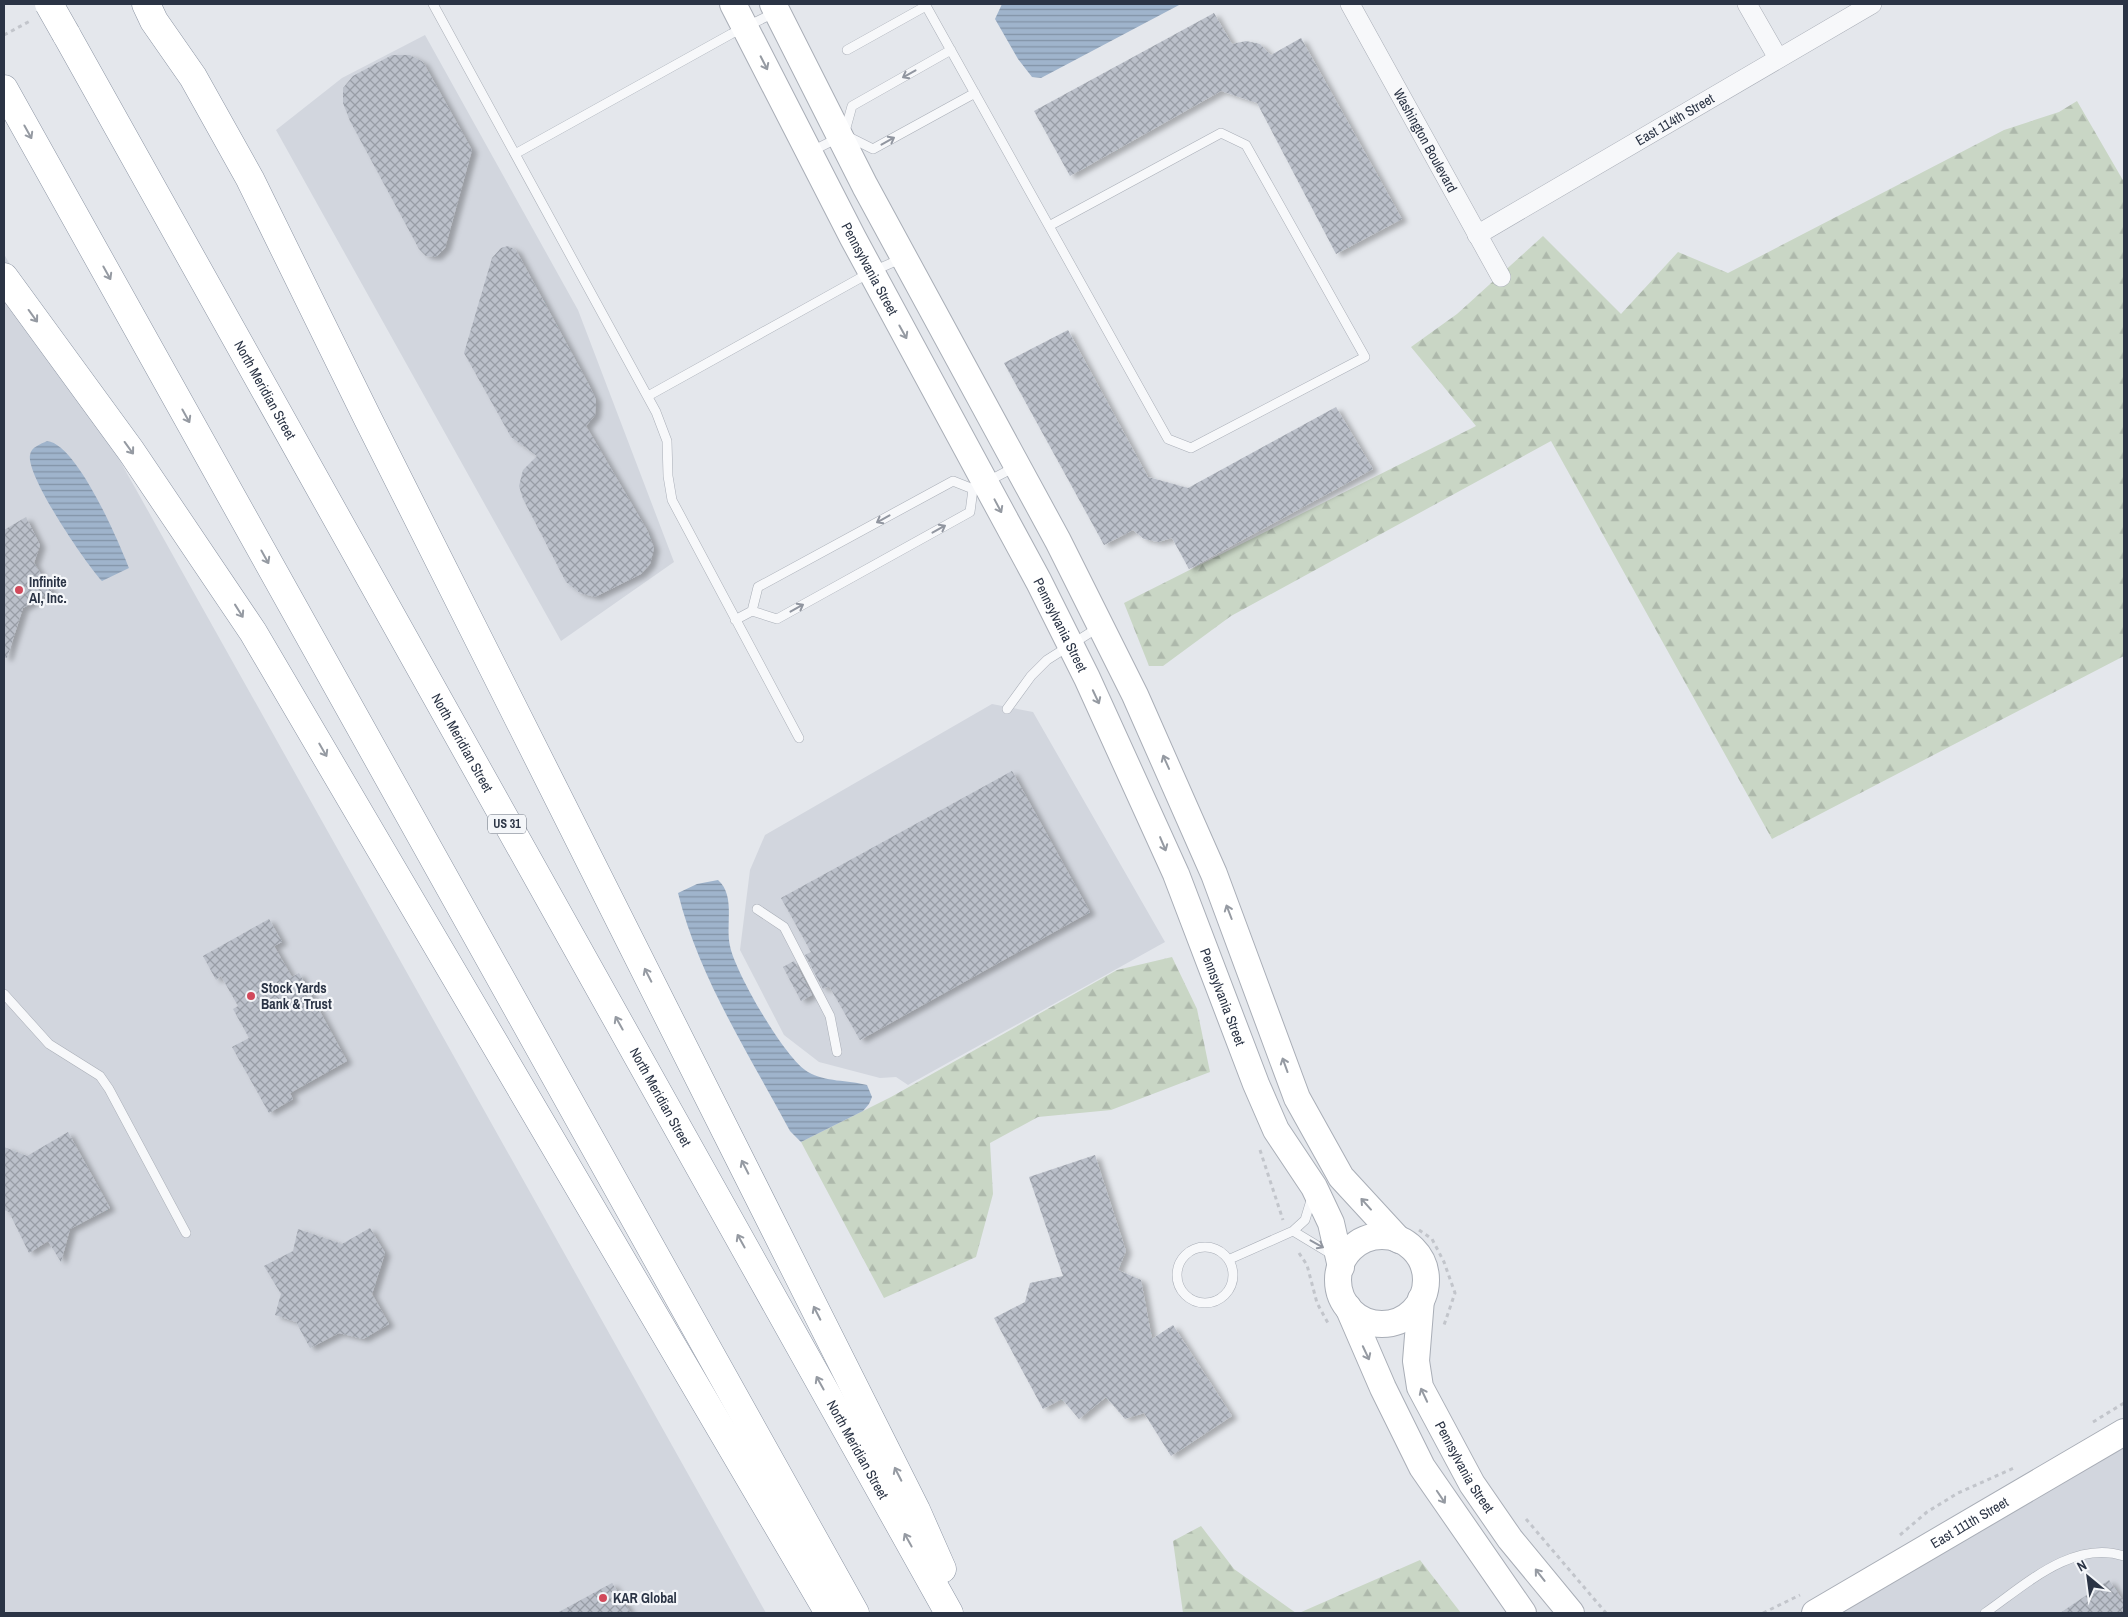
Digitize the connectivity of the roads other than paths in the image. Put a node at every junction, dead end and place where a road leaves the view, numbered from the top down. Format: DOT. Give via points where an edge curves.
graph roads {
  1 [pos="49,4"];
  2 [pos="146,4"];
  3 [pos="433,4"];
  4 [pos="733,4"];
  5 [pos="1350,4"];
  6 [pos="1747,4"];
  7 [pos="1872,4"];
  8 [pos="926,5"];
  9 [pos="775,8"];
  10 [pos="745,27"];
  11 [pos="846,50"];
  12 [pos="951,50"];
  13 [pos="1778,58"];
  14 [pos="4,89"];
  15 [pos="975,93"];
  16 [pos="842,136"];
  17 [pos="809,153"];
  18 [pos="516,154"];
  19 [pos="1049,226"];
  20 [pos="1477,235"];
  21 [pos="903,258"];
  22 [pos="871,272"];
  23 [pos="4,277"];
  24 [pos="1501,277"];
  25 [pos="648,396"];
  26 [pos="1017,466"];
  27 [pos="979,486"];
  28 [pos="752,611"];
  29 [pos="735,620"];
  30 [pos="1101,626"];
  31 [pos="1070,644"];
  32 [pos="1007,709"];
  33 [pos="799,738"];
  34 [pos="757,909"];
  35 [pos="4,994"];
  36 [pos="837,1052"];
  37 [pos="1314,1187"];
  38 [pos="1293,1231"];
  39 [pos="186,1233"];
  40 [pos="1399,1240"];
  41 [pos="1230,1259"];
  42 [pos="1340,1263"];
  43 [pos="1421,1299"];
  44 [pos="1348,1307"];
  45 [pos="2124,1432"];
  46 [pos="2124,1556"];
  47 [pos="1811,1602"];
  48 [pos="829,1613"];
  49 [pos="855,1613"];
  50 [pos="949,1613"];
  51 [pos="962,1613"];
  52 [pos="1523,1613"];
  53 [pos="1571,1613"];
  54 [pos="1984,1613"];
  50 -- 1 [label="highway, North Meridian Street / US 31, one-way, bridge"];
  51 -- 2 [label="highway, one-way" via="916,1510 250,179 193,77"];
  3 -- 18 [label="lane"];
  4 -- 10 [label="main road, Pennsylvania Street"];
  5 -- 20 [label="street, Washington Boulevard"];
  6 -- 13 [label="street"];
  7 -- 13 [label="street, East 114th Street"];
  8 -- 11 [label="lane"];
  8 -- 12 [label="lane"];
  9 -- 10 [label="lane"];
  9 -- 16 [label="main road"];
  10 -- 17 [label="main road, Pennsylvania Street, one-way"];
  10 -- 18 [label="lane"];
  12 -- 15 [label="lane"];
  12 -- 16 [label="lane, one-way" via="852,106"];
  13 -- 20 [label="street, East 114th Street"];
  14 -- 49 [label="highway, one-way"];
  16 -- 15 [label="lane, one-way" via="873,149"];
  15 -- 19 [label="lane"];
  16 -- 17 [label="lane"];
  16 -- 21 [label="main road"];
  17 -- 22 [label="main road, Pennsylvania Street"];
  18 -- 25 [label="lane"];
  19 -- 19 [label="lane" via="1168,439 1191,448 1365,357 1246,145 1221,133"];
  20 -- 24 [label="street, Washington Boulevard"];
  21 -- 22 [label="lane"];
  21 -- 26 [label="main road"];
  22 -- 25 [label="lane"];
  22 -- 27 [label="main road, Pennsylvania Street, one-way"];
  23 -- 48 [label="highway, one-way" via="132,451 253,632"];
  25 -- 29 [label="lane" via="667,441 672,500"];
  26 -- 27 [label="lane"];
  26 -- 30 [label="main road"];
  27 -- 28 [label="lane, one-way" via="953,481 758,587"];
  28 -- 27 [label="lane, one-way" via="778,619 970,512"];
  27 -- 31 [label="main road, Pennsylvania Street, one-way"];
  28 -- 29 [label="lane"];
  29 -- 33 [label="lane"];
  30 -- 31 [label="lane"];
  40 -- 30 [label="main road, one-way" via="1341,1177 1297,1098 1214,874 1168,765"];
  31 -- 32 [label="lane" via="1031,676"];
  31 -- 37 [label="main road, Pennsylvania Street, one-way" via="1118,742 1176,874 1276,1130"];
  34 -- 36 [label="lane" via="784,927 830,1016"];
  35 -- 39 [label="lane" via="49,1044 100,1076"];
  37 -- 38 [label="lane" via="1305,1220"];
  37 -- 42 [label="main road, Pennsylvania Street" via="1331,1223"];
  38 -- 41 [label="lane"];
  38 -- 42 [label="lane, one-way" via="1324,1248"];
  40 -- 42 [label="main road" via="1378,1236 1364,1240 1352,1248"];
  40 -- 43 [label="main road" via="1416,1252 1423,1264 1426,1278"];
  41 -- 41 [label="lane" via="1222,1252 1203,1246 1186,1254 1177,1270 1180,1289 1195,1302 1212,1302 1221,1298 1233,1276"];
  42 -- 44 [label="main road" via="1339,1288"];
  43 -- 44 [label="main road" via="1407,1316 1380,1324 1365,1321"];
  53 -- 43 [label="main road, Pennsylvania Street, one-way" via="1510,1539 1472,1484 1420,1387 1416,1361"];
  44 -- 52 [label="main road, one-way" via="1382,1388 1422,1467"];
  45 -- 47 [label="main road, East 111th Street"];
  46 -- 54 [label="lane" via="2104,1552 2071,1558 2045,1571"];
}
